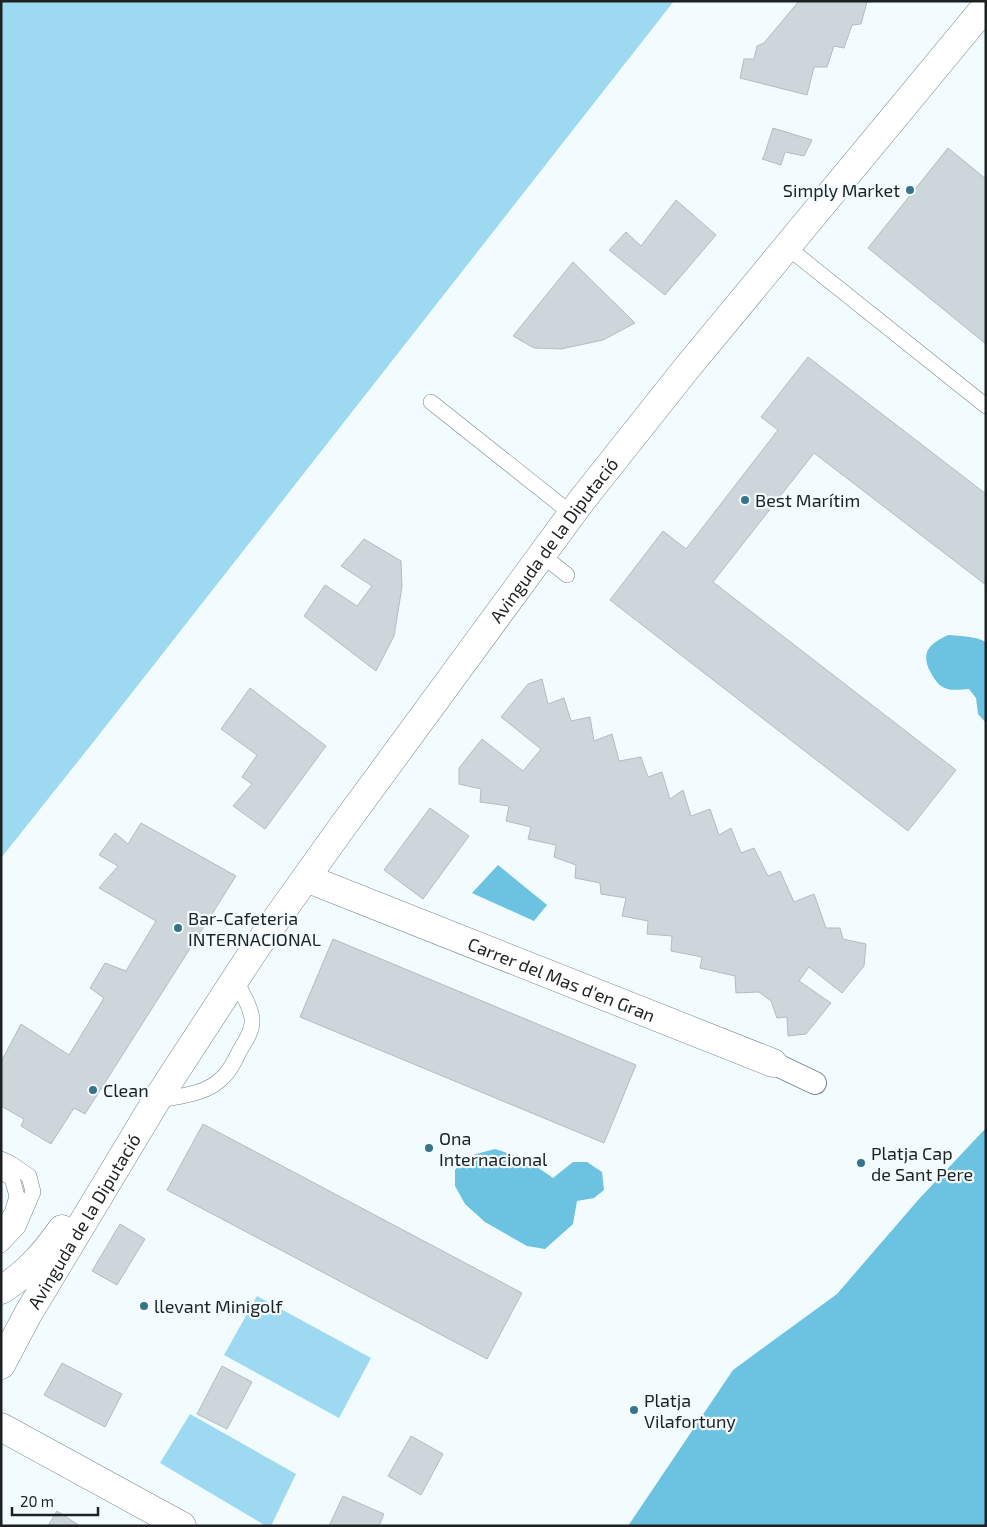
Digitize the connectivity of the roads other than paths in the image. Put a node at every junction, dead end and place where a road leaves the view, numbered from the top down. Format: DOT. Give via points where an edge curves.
graph roads {
  1 [pos="986,6"];
  2 [pos="787,247"];
  3 [pos="431,402"];
  4 [pos="986,406"];
  5 [pos="572,514"];
  6 [pos="542,555"];
  7 [pos="567,575"];
  8 [pos="306,878"];
  9 [pos="235,979"];
  10 [pos="774,1063"];
  11 [pos="815,1083"];
  12 [pos="156,1101"];
  13 [pos="1,1158"];
  14 [pos="1,1172"];
  15 [pos="1,1228"];
  16 [pos="1,1245"];
  17 [pos="1,1290"];
  18 [pos="8,1331"];
  19 [pos="1,1365"];
  20 [pos="1,1427"];
  21 [pos="182,1526"];
  1 -- 2 [label="street, Avinguda de la Diputació"];
  2 -- 4 [label="lane"];
  2 -- 5 [label="street, Avinguda de la Diputació"];
  3 -- 5 [label="lane"];
  5 -- 6 [label="street, Avinguda de la Diputació"];
  6 -- 7 [label="lane"];
  6 -- 8 [label="street, Avinguda de la Diputació"];
  8 -- 9 [label="street, Avinguda de la Diputació"];
  8 -- 10 [label="street, Carrer del Mas d'en Gran"];
  9 -- 12 [label="street, Avinguda de la Diputació"];
  9 -- 12 [label="lane" via="253,1020 251,1030 230,1068 212,1087"];
  10 -- 11 [label="street, Carrer del Mas d'en Gran"];
  12 -- 17 [label="street, Avinguda de la Diputació" via="39,1259"];
  12 -- 18 [label="street, Avinguda de la Diputació" via="28,1314"];
  13 -- 16 [label="lane" via="29,1176 33,1192 18,1227"];
  14 -- 15 [label="lane" via="12,1178 17,1196 12,1213"];
  18 -- 19 [label="street, Avinguda de la Diputació"];
  20 -- 21 [label="street"];
}
